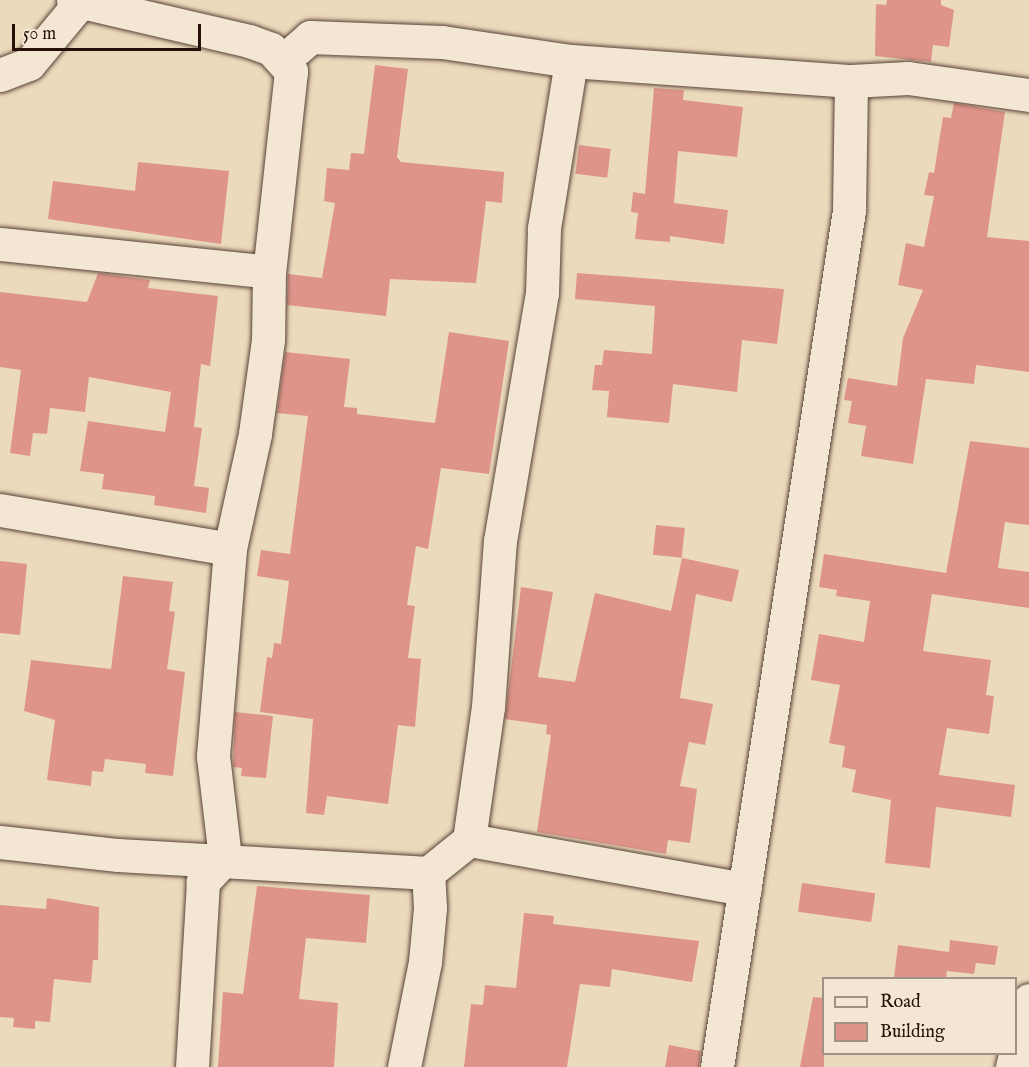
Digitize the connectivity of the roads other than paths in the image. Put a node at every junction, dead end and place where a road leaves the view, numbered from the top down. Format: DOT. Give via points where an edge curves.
graph roads {
  1 [pos="75,2"];
  2 [pos="284,60"];
  3 [pos="571,61"];
  4 [pos="0,75"];
  5 [pos="851,81"];
  6 [pos="1029,95"];
  7 [pos="0,244"];
  8 [pos="269,272"];
  9 [pos="0,510"];
  10 [pos="230,549"];
  11 [pos="469,840"];
  12 [pos="0,842"];
  13 [pos="225,858"];
  14 [pos="428,873"];
  15 [pos="745,889"];
  16 [pos="1029,1000"];
  17 [pos="1017,1047"];
  18 [pos="192,1067"];
  19 [pos="404,1067"];
  20 [pos="717,1067"];
  1 -- 2 [label="street" via="249,41 271,49"];
  1 -- 4 [label="street" via="29,64"];
  2 -- 3 [label="street" via="310,37 442,42"];
  2 -- 8 [label="street" via="291,70 293,89"];
  3 -- 5 [label="street"];
  3 -- 11 [label="street" via="544,228 542,293 500,541 488,707"];
  5 -- 6 [label="street" via="908,78"];
  5 -- 15 [label="street" via="849,210"];
  7 -- 8 [label="street"];
  8 -- 10 [label="street" via="268,340 255,434"];
  9 -- 10 [label="street"];
  10 -- 13 [label="street" via="213,756"];
  11 -- 14 [label="street"];
  11 -- 15 [label="street"];
  12 -- 13 [label="street" via="118,855"];
  13 -- 14 [label="street"];
  13 -- 18 [label="street" via="203,882"];
  14 -- 19 [label="street" via="430,908 425,962"];
  15 -- 20 [label="street"];
  16 -- 17 [label="street"];
}
